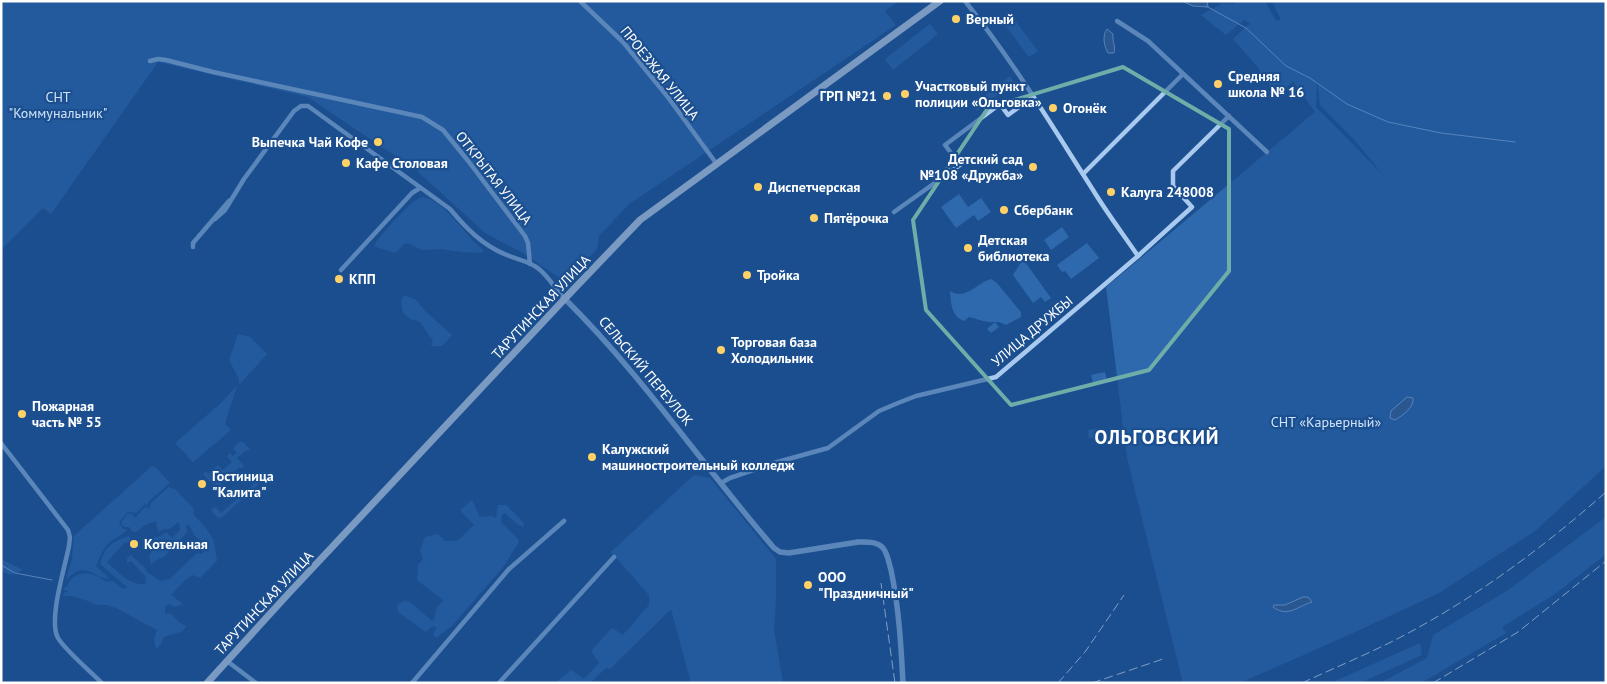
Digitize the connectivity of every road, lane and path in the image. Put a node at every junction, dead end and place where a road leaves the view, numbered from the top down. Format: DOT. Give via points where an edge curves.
graph roads {
  1 [pos="580,1"];
  2 [pos="940,1"];
  3 [pos="965,1"];
  4 [pos="1117,21"];
  5 [pos="150,61"];
  6 [pos="1183,74"];
  7 [pos="1033,96"];
  8 [pos="1229,116"];
  9 [pos="1267,152"];
  10 [pos="716,164"];
  11 [pos="1083,174"];
  12 [pos="420,188"];
  13 [pos="894,212"];
  14 [pos="193,247"];
  15 [pos="1138,256"];
  16 [pos="530,264"];
  17 [pos="341,270"];
  18 [pos="565,299"];
  19 [pos="1,442"];
  20 [pos="721,483"];
  21 [pos="564,521"];
  22 [pos="614,557"];
  23 [pos="228,661"];
  24 [pos="102,683"];
  25 [pos="207,683"];
  26 [pos="256,683"];
  27 [pos="412,683"];
  28 [pos="499,683"];
  29 [pos="903,683"];
  1 -- 10 [label="street, ПРОЕЗЖАЯ УЛИЦА" via="623,42"];
  2 -- 10 [label="main road, ТАРУТИНСКАЯ УЛИЦА"];
  3 -- 7 [label="street"];
  4 -- 6 [label="street" via="1148,41"];
  5 -- 16 [label="street, ОТКРЫТАЯ УЛИЦА" via="166,60 422,117 443,130 525,236"];
  6 -- 8 [label="street"];
  6 -- 11 [label="street"];
  7 -- 11 [label="street"];
  7 -- 13 [label="street" via="1008,115 1000,104 945,145 960,165"];
  8 -- 9 [label="street"];
  8 -- 15 [label="street, УЛИЦА ДРУЖБЫ" via="1173,171 1173,186 1192,206"];
  10 -- 18 [label="main road, ТАРУТИНСКАЯ УЛИЦА" via="640,220"];
  11 -- 15 [label="street"];
  12 -- 14 [label="street" via="372,150 308,106 301,106 244,179 225,210"];
  12 -- 16 [label="street" via="450,208 484,243"];
  12 -- 17 [label="street"];
  15 -- 20 [label="street, УЛИЦА ДРУЖБЫ" via="996,377 916,396 879,411 828,448 774,463"];
  16 -- 18 [label="street" via="540,270"];
  18 -- 20 [label="street, СЕЛЬСКИЙ ПЕРЕУЛОК" via="616,355"];
  18 -- 23 [label="main road, ТАРУТИНСКАЯ УЛИЦА"];
  19 -- 24 [label="street" via="68,530 69,546 55,611 55,630 58,639"];
  20 -- 29 [label="street, СЕЛЬСКИЙ ПЕРЕУЛОК" via="762,535 780,552 858,542 876,543 883,548 898,605"];
  21 -- 27 [label="street" via="510,569"];
  22 -- 28 [label="street"];
  23 -- 25 [label="main road, ТАРУТИНСКАЯ УЛИЦА"];
  23 -- 26 [label="street"];
}
